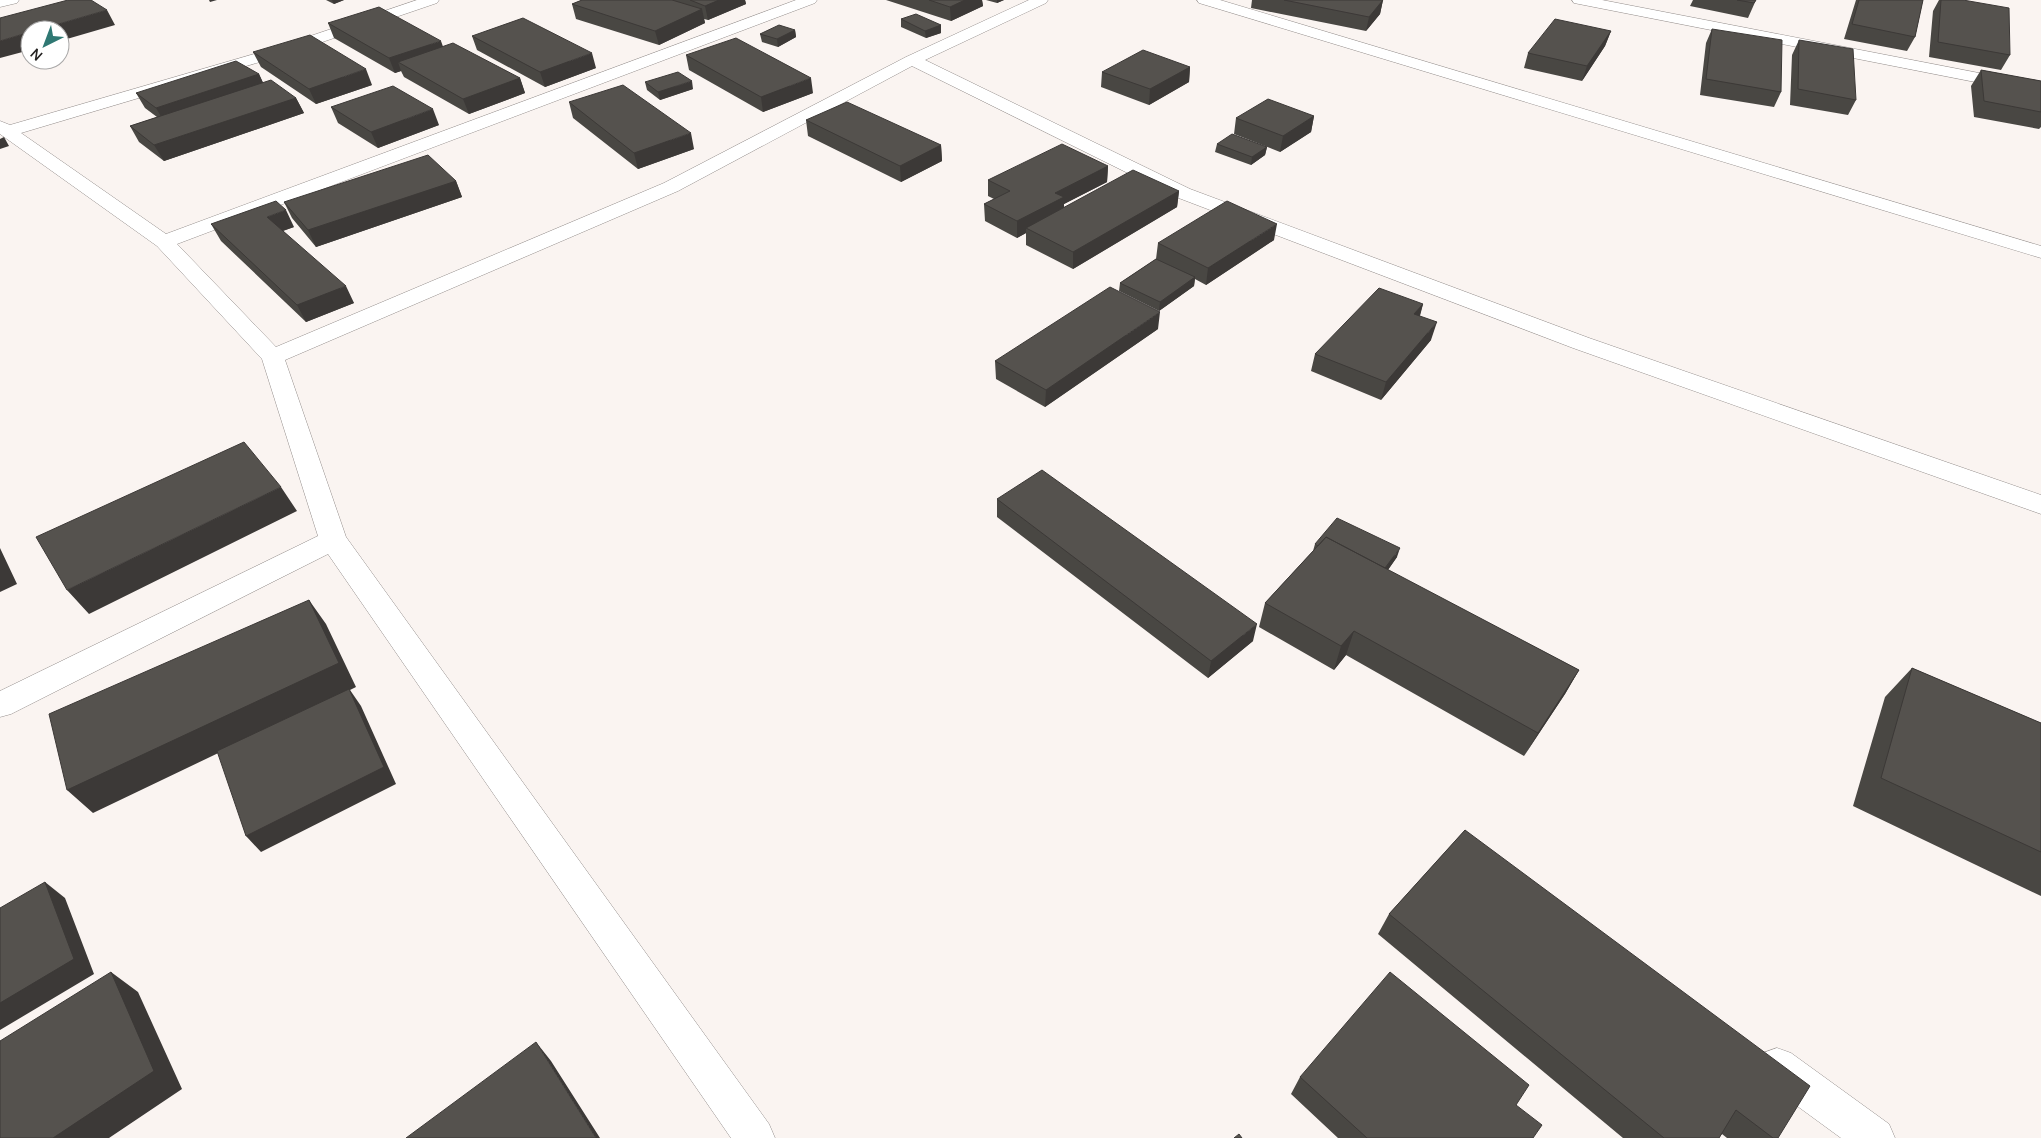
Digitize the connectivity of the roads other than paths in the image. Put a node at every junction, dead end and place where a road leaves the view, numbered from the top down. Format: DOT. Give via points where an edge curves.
graph roads {
  1 [pos="12,0"];
  2 [pos="432,0"];
  3 [pos="810,0"];
  4 [pos="1041,0"];
  5 [pos="1204,0"];
  6 [pos="1579,0"];
  7 [pos="0,3"];
  8 [pos="912,60"];
  9 [pos="2041,90"];
  10 [pos="4,128"];
  11 [pos="164,242"];
  12 [pos="2041,252"];
  13 [pos="273,357"];
  14 [pos="2041,506"];
  15 [pos="333,540"];
  16 [pos="0,705"];
  17 [pos="1747,1045"];
  18 [pos="756,1138"];
  19 [pos="1875,1138"];
  1 -- 7 [label="street"];
  2 -- 10 [label="street" via="284,50"];
  3 -- 11 [label="street"];
  4 -- 8 [label="street"];
  5 -- 12 [label="street"];
  6 -- 9 [label="street"];
  8 -- 13 [label="street" via="671,187"];
  8 -- 14 [label="street" via="1184,193 1581,343"];
  10 -- 11 [label="street"];
  11 -- 13 [label="street"];
  13 -- 15 [label="street"];
  15 -- 16 [label="street"];
  15 -- 18 [label="street"];
  17 -- 19 [label="street"];
}
